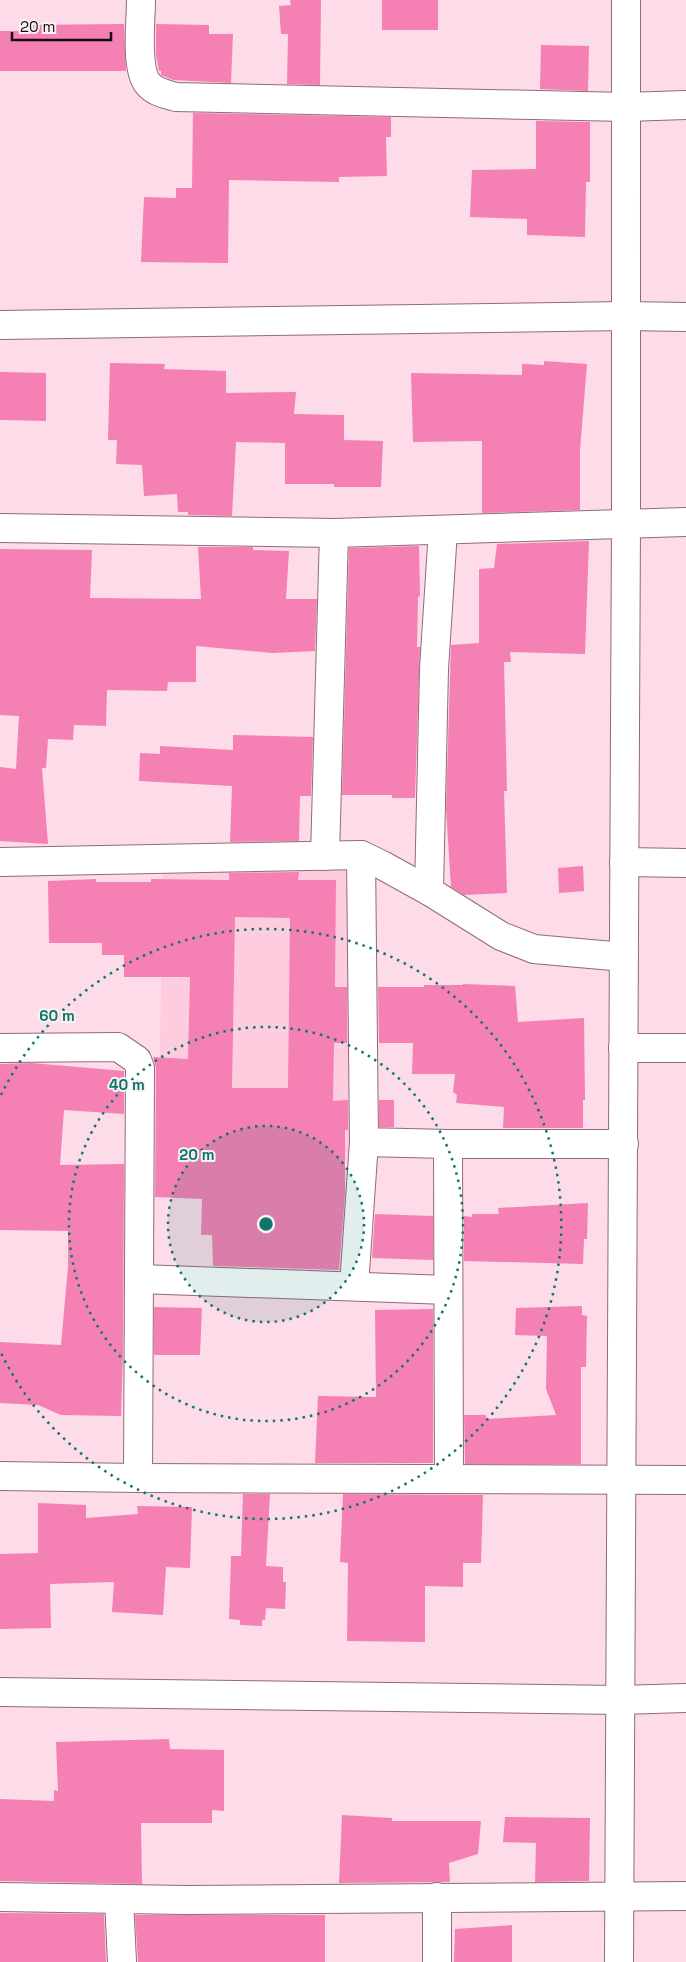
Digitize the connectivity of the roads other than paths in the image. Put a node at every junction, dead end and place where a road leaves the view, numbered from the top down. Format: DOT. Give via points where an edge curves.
graph roads {
  1 [pos="141,0"];
  2 [pos="626,0"];
  3 [pos="686,105"];
  4 [pos="626,107"];
  5 [pos="626,316"];
  6 [pos="686,317"];
  7 [pos="0,326"];
  8 [pos="686,522"];
  9 [pos="626,523"];
  10 [pos="0,528"];
  11 [pos="443,530"];
  12 [pos="334,533"];
  13 [pos="361,855"];
  14 [pos="325,856"];
  15 [pos="0,862"];
  16 [pos="624,862"];
  17 [pos="686,863"];
  18 [pos="428,891"];
  19 [pos="624,957"];
  20 [pos="0,1048"];
  21 [pos="624,1048"];
  22 [pos="686,1048"];
  23 [pos="364,1142"];
  24 [pos="448,1144"];
  25 [pos="624,1144"];
  26 [pos="139,1279"];
  27 [pos="354,1286"];
  28 [pos="448,1290"];
  29 [pos="0,1476"];
  30 [pos="138,1478"];
  31 [pos="449,1479"];
  32 [pos="622,1480"];
  33 [pos="686,1480"];
  34 [pos="0,1692"];
  35 [pos="686,1698"];
  36 [pos="620,1700"];
  37 [pos="619,1896"];
  38 [pos="686,1896"];
  39 [pos="0,1897"];
  40 [pos="437,1897"];
  41 [pos="120,1899"];
  42 [pos="122,1962"];
  43 [pos="437,1962"];
  44 [pos="619,1962"];
  1 -- 4 [label="street" via="142,74 147,83 159,92 176,97"];
  2 -- 4 [label="street"];
  3 -- 4 [label="street"];
  4 -- 5 [label="street"];
  5 -- 6 [label="street"];
  5 -- 7 [label="street"];
  5 -- 9 [label="street"];
  8 -- 9 [label="street"];
  9 -- 11 [label="street"];
  9 -- 16 [label="street"];
  10 -- 12 [label="street"];
  11 -- 12 [label="street"];
  11 -- 18 [label="street" via="434,669"];
  12 -- 14 [label="street"];
  13 -- 14 [label="street"];
  13 -- 18 [label="street"];
  13 -- 23 [label="street"];
  14 -- 15 [label="street"];
  16 -- 17 [label="street"];
  16 -- 19 [label="street"];
  18 -- 19 [label="street" via="501,936 534,949"];
  19 -- 21 [label="street"];
  20 -- 26 [label="street" via="118,1047 137,1060 140,1068"];
  21 -- 22 [label="street"];
  21 -- 25 [label="street"];
  23 -- 24 [label="street"];
  23 -- 27 [label="street"];
  24 -- 25 [label="street"];
  24 -- 28 [label="street"];
  25 -- 32 [label="street"];
  26 -- 27 [label="street"];
  26 -- 30 [label="street"];
  27 -- 28 [label="street"];
  28 -- 31 [label="street"];
  29 -- 30 [label="street"];
  30 -- 31 [label="street"];
  31 -- 32 [label="street"];
  32 -- 33 [label="street"];
  32 -- 36 [label="street"];
  34 -- 36 [label="street"];
  35 -- 36 [label="street"];
  36 -- 37 [label="street"];
  37 -- 38 [label="street"];
  37 -- 40 [label="street"];
  37 -- 44 [label="street"];
  39 -- 41 [label="street"];
  40 -- 41 [label="street"];
  40 -- 43 [label="street"];
  41 -- 42 [label="street"];
}
